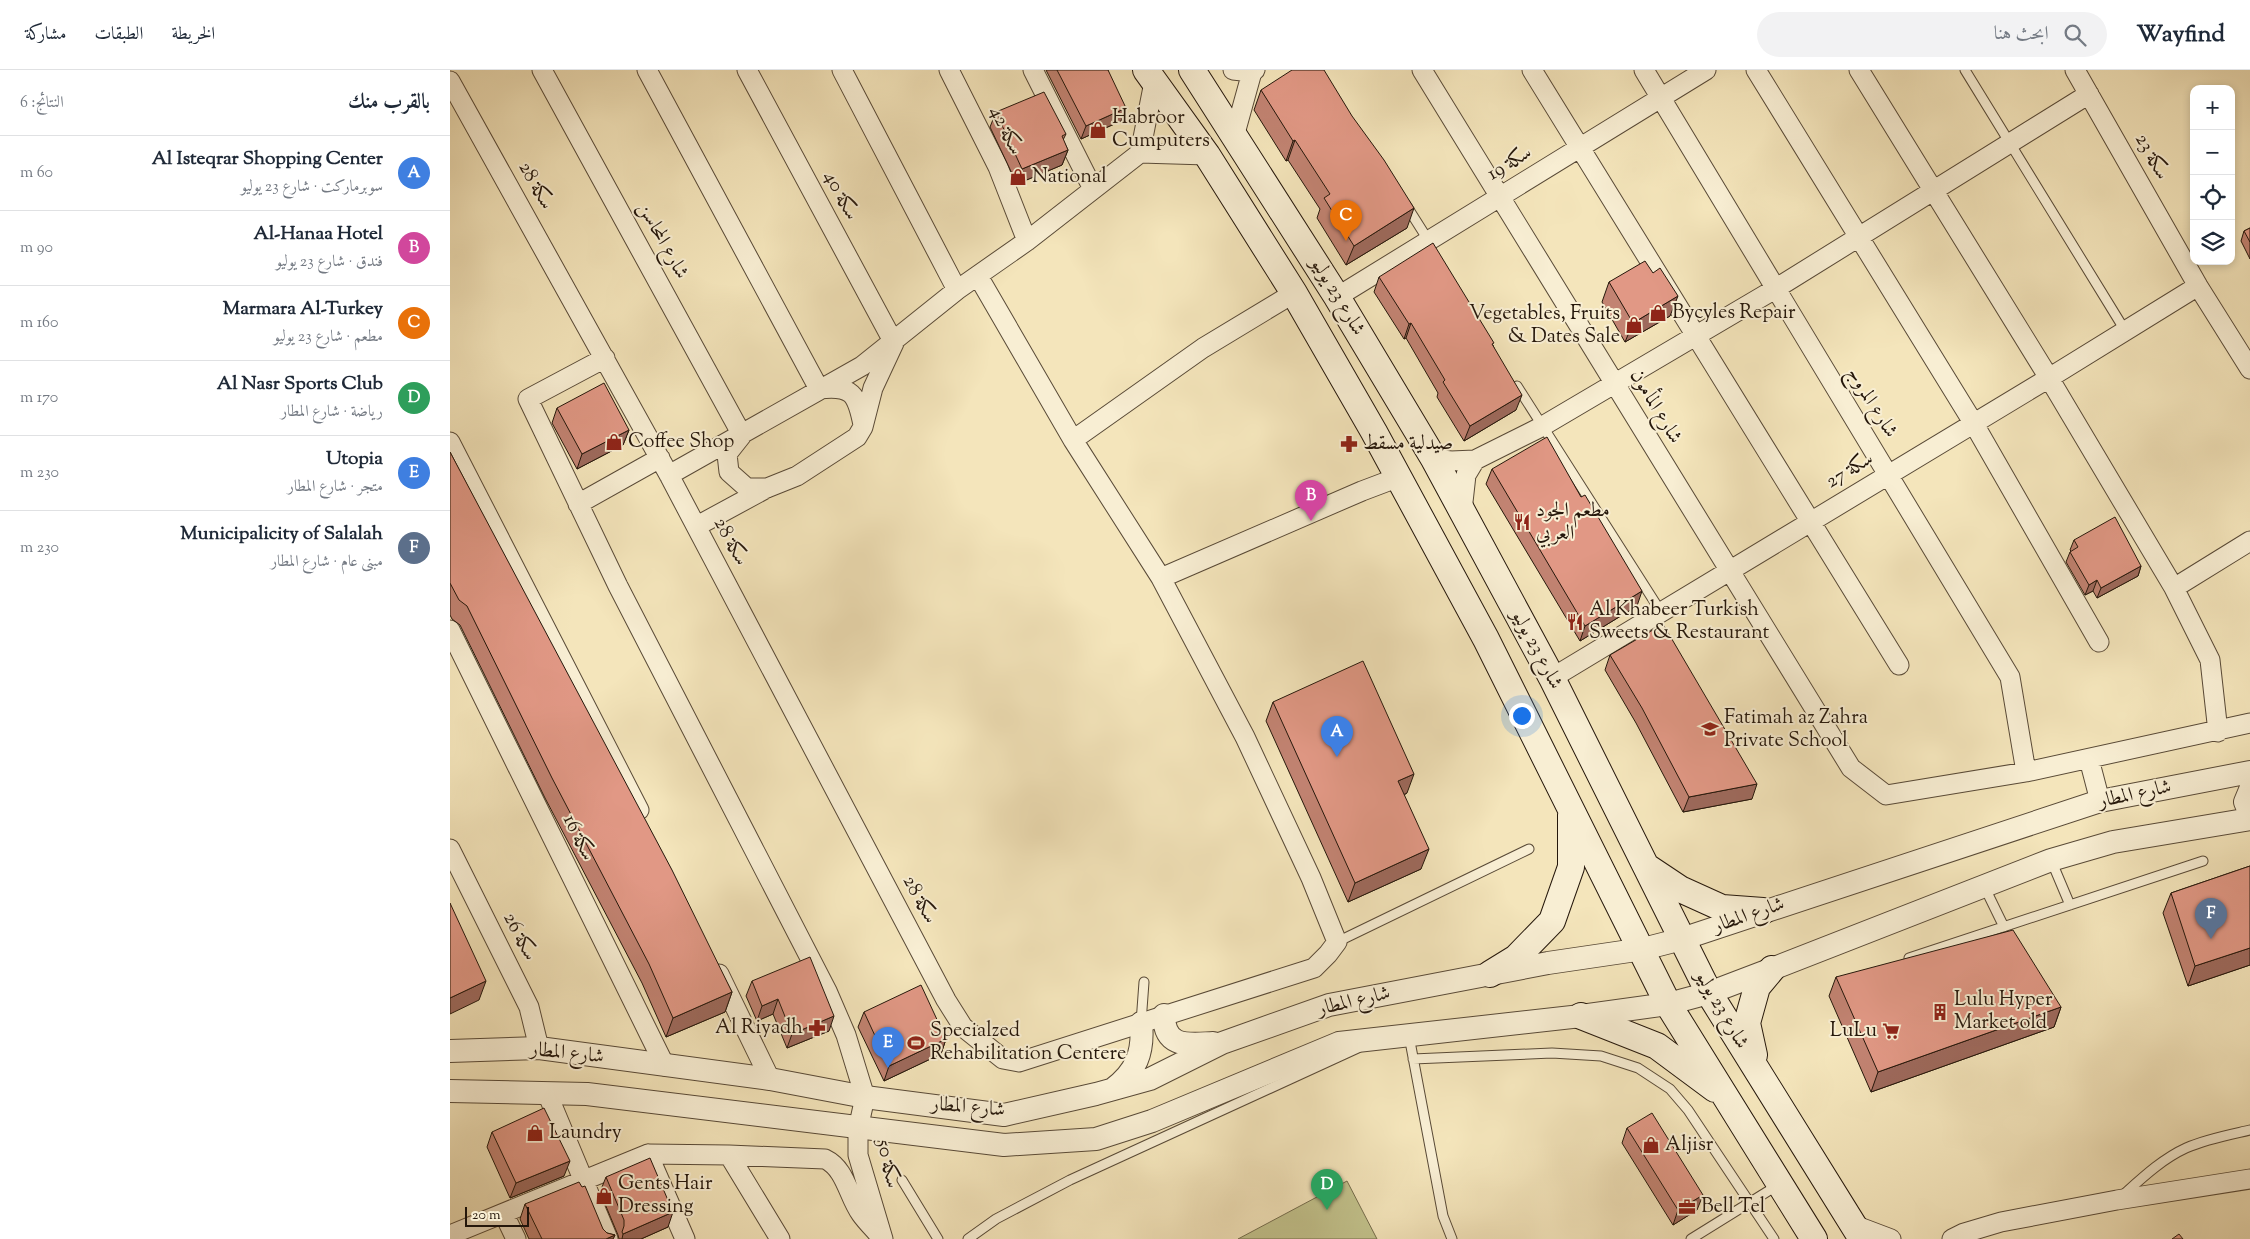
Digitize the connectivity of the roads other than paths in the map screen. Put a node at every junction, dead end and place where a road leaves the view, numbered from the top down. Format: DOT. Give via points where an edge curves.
graph roads {
  1 [pos="542,70"];
  2 [pos="647,70"];
  3 [pos="747,70"];
  4 [pos="842,70"];
  5 [pos="950,70"];
  6 [pos="1033,70"];
  7 [pos="1192,70"];
  8 [pos="1233,70"];
  9 [pos="1422,70"];
  10 [pos="1532,70"];
  11 [pos="1644,70"];
  12 [pos="1706,70"];
  13 [pos="1756,70"];
  14 [pos="1858,70"];
  15 [pos="1964,70"];
  16 [pos="2076,70"];
  17 [pos="1254,71"];
  18 [pos="1150,76"];
  19 [pos="450,83"];
  20 [pos="2089,94"];
  21 [pos="1661,97"];
  22 [pos="1234,137"];
  23 [pos="2008,144"];
  24 [pos="1581,147"];
  25 [pos="1140,152"];
  26 [pos="1207,155"];
  27 [pos="1093,189"];
  28 [pos="1934,191"];
  29 [pos="1501,196"];
  30 [pos="1402,199"];
  31 [pos="1860,237"];
  32 [pos="1027,242"];
  33 [pos="1430,244"];
  34 [pos="978,276"];
  35 [pos="2198,286"];
  36 [pos="1775,289"];
  37 [pos="957,290"];
  38 [pos="1294,292"];
  39 [pos="1337,296"];
  40 [pos="2126,332"];
  41 [pos="1695,336"];
  42 [pos="894,343"];
  43 [pos="605,358"];
  44 [pos="2250,369"];
  45 [pos="1510,376"];
  46 [pos="2049,378"];
  47 [pos="1615,384"];
  48 [pos="819,389"];
  49 [pos="1974,424"];
  50 [pos="863,427"];
  51 [pos="1541,427"];
  52 [pos="742,434"];
  53 [pos="1073,440"];
  54 [pos="450,442"];
  55 [pos="660,458"];
  56 [pos="1434,459"];
  57 [pos="1475,460"];
  58 [pos="1888,474"];
  59 [pos="669,475"];
  60 [pos="1399,477"];
  61 [pos="767,488"];
  62 [pos="578,504"];
  63 [pos="1462,513"];
  64 [pos="1810,522"];
  65 [pos="696,526"];
  66 [pos="2250,541"];
  67 [pos="1729,571"];
  68 [pos="1161,578"];
  69 [pos="2174,588"];
  70 [pos="1661,612"];
  71 [pos="450,630"];
  72 [pos="2099,642"];
  73 [pos="1898,665"];
  74 [pos="1552,678"];
  75 [pos="2250,723"];
  76 [pos="2218,732"];
  77 [pos="2089,759"];
  78 [pos="2026,772"];
  79 [pos="2250,772"];
  80 [pos="2250,790"];
  81 [pos="2100,801"];
  82 [pos="1571,810"];
  83 [pos="2250,814"];
  84 [pos="2250,819"];
  85 [pos="646,825"];
  86 [pos="450,849"];
  87 [pos="1529,849"];
  88 [pos="2051,860"];
  89 [pos="2203,861"];
  90 [pos="1646,867"];
  91 [pos="1984,885"];
  92 [pos="2070,905"];
  93 [pos="1763,911"];
  94 [pos="2004,927"];
  95 [pos="1682,939"];
  96 [pos="1337,942"];
  97 [pos="1643,949"];
  98 [pos="710,956"];
  99 [pos="1896,962"];
  100 [pos="1772,969"];
  101 [pos="1490,974"];
  102 [pos="1144,982"];
  103 [pos="1709,993"];
  104 [pos="1668,1004"];
  105 [pos="1164,1015"];
  106 [pos="1581,1016"];
  107 [pos="1141,1023"];
  108 [pos="1409,1036"];
  109 [pos="1376,1040"];
  110 [pos="1222,1043"];
  111 [pos="539,1048"];
  112 [pos="450,1051"];
  113 [pos="1413,1059"];
  114 [pos="665,1066"];
  115 [pos="1760,1077"];
  116 [pos="770,1079"];
  117 [pos="1112,1090"];
  118 [pos="450,1091"];
  119 [pos="547,1094"];
  120 [pos="1726,1096"];
  121 [pos="865,1097"];
  122 [pos="858,1129"];
  123 [pos="2250,1130"];
  124 [pos="648,1154"];
  125 [pos="729,1154"];
  126 [pos="902,1180"];
  127 [pos="583,1181"];
  128 [pos="2249,1181"];
  129 [pos="1780,1184"];
  130 [pos="2116,1200"];
  131 [pos="1750,1202"];
  132 [pos="504,1214"];
  133 [pos="1858,1232"];
  134 [pos="450,1235"];
  135 [pos="516,1239"];
  136 [pos="608,1239"];
  137 [pos="685,1239"];
  138 [pos="780,1239"];
  139 [pos="883,1239"];
  140 [pos="938,1239"];
  141 [pos="968,1239"];
  142 [pos="1452,1239"];
  143 [pos="1691,1239"];
  144 [pos="1774,1239"];
  145 [pos="1814,1239"];
  146 [pos="1891,1239"];
  147 [pos="1952,1239"];
  1 -- 52 [label="street, شارع المحاسن"];
  2 -- 48 [label="street"];
  3 -- 42 [label="street, سكة 40"];
  4 -- 37 [label="street"];
  5 -- 32 [label="street, سكة 42" via="998,167"];
  6 -- 27 [label="street"];
  7 -- 22 [label="main road, شارع 23 يوليو"];
  8 -- 17 [label="street"];
  9 -- 29 [label="street, شارع المأمون"];
  10 -- 24 [label="street"];
  11 -- 21 [label="street, شارع المروج"];
  12 -- 21 [label="street, سكة 19"];
  13 -- 31 [label="street"];
  14 -- 28 [label="street"];
  15 -- 23 [label="lane"];
  16 -- 20 [label="street, 23 سكة"];
  17 -- 22 [label="street"];
  18 -- 25 [label="street"];
  18 -- 26 [label="main road, شارع 23 يوليو"];
  19 -- 43 [label="street, سكة 28"];
  20 -- 23 [label="street"];
  20 -- 35 [label="street, 23 سكة"];
  21 -- 24 [label="street, سكة 19"];
  21 -- 36 [label="street, شارع المروج"];
  22 -- 39 [label="main road, شارع 23 يوليو"];
  23 -- 28 [label="street"];
  23 -- 40 [label="lane"];
  24 -- 29 [label="street, سكة 19"];
  24 -- 41 [label="street"];
  25 -- 26 [label="street"];
  25 -- 27 [label="street"];
  26 -- 38 [label="main road, شارع 23 يوليو"];
  27 -- 32 [label="street"];
  28 -- 31 [label="street"];
  28 -- 46 [label="street"];
  29 -- 33 [label="street, سكة 19"];
  29 -- 47 [label="street, شارع المأمون"];
  30 -- 33 [label="lane"];
  31 -- 36 [label="street"];
  31 -- 49 [label="street"];
  32 -- 34 [label="street"];
  33 -- 39 [label="street, سكة 19"];
  34 -- 37 [label="street"];
  34 -- 53 [label="street"];
  35 -- 40 [label="street, سكة 27"];
  35 -- 44 [label="street, 23 سكة"];
  36 -- 41 [label="street"];
  36 -- 58 [label="street, شارع المروج"];
  37 -- 42 [label="street"];
  38 -- 53 [label="street" via="1203,348"];
  38 -- 60 [label="main road, شارع 23 يوليو"];
  39 -- 56 [label="main road, شارع 23 يوليو"];
  40 -- 46 [label="street, سكة 27"];
  41 -- 47 [label="street"];
  41 -- 64 [label="street"];
  42 -- 48 [label="street" via="862,366"];
  42 -- 50 [label="street" via="873,388"];
  43 -- 55 [label="street, سكة 28"];
  43 -- 62 [label="street" via="528,399"];
  45 -- 51 [label="lane"];
  46 -- 49 [label="street, سكة 27"];
  46 -- 69 [label="street"];
  47 -- 51 [label="street"];
  47 -- 67 [label="street, شارع المأمون"];
  48 -- 50 [label="street" via="837,387 848,391 856,399"];
  48 -- 52 [label="street"];
  49 -- 58 [label="street, سكة 27"];
  49 -- 72 [label="street"];
  50 -- 61 [label="street" via="857,437 797,476"];
  51 -- 57 [label="street"];
  51 -- 70 [label="lane"];
  52 -- 59 [label="street"];
  52 -- 61 [label="street" via="727,454 729,472 747,488"];
  53 -- 68 [label="street"];
  54 -- 85 [label="street"];
  55 -- 59 [label="street, سكة 28"];
  55 -- 62 [label="street"];
  56 -- 57 [label="street"];
  56 -- 63 [label="main road, شارع 23 يوليو"];
  57 -- 63 [label="street" via="1466,475"];
  58 -- 64 [label="street, سكة 27"];
  58 -- 78 [label="street, شارع المروج" via="2010,677"];
  59 -- 65 [label="street, سكة 28"];
  60 -- 68 [label="street"];
  60 -- 82 [label="main road, شارع 23 يوليو" via="1486,639"];
  61 -- 65 [label="street"];
  62 -- 121 [label="street" via="826,992 846,1035"];
  63 -- 74 [label="main road, شارع 23 يوليو"];
  64 -- 67 [label="street, سكة 27"];
  64 -- 73 [label="street"];
  65 -- 107 [label="street, سكة 28" via="963,1027 1003,1059 1019,1062"];
  66 -- 69 [label="street"];
  67 -- 70 [label="street, سكة 27"];
  67 -- 78 [label="street, شارع المأمون" via="1851,768 1886,795"];
  68 -- 96 [label="street" via="1246,737"];
  69 -- 76 [label="street" via="2210,660"];
  70 -- 74 [label="street, سكة 27"];
  71 -- 114 [label="street, سكة 16"];
  74 -- 90 [label="main road, شارع 23 يوليو"];
  75 -- 76 [label="street"];
  76 -- 77 [label="street"];
  77 -- 78 [label="street"];
  77 -- 81 [label="street"];
  79 -- 81 [label="street, شارع المطار"];
  80 -- 83 [label="street" via="2245,802"];
  81 -- 93 [label="street, شارع المطار"];
  82 -- 97 [label="main road, شارع 23 يوليو"];
  82 -- 101 [label="main road" via="1571,867 1552,921 1516,958"];
  84 -- 88 [label="street, شارع المطار" via="2113,842"];
  86 -- 111 [label="street, سكة 26" via="529,1007"];
  87 -- 96 [label="lane"];
  88 -- 91 [label="street, شارع المطار"];
  88 -- 92 [label="lane"];
  89 -- 92 [label="lane"];
  90 -- 93 [label="main road" via="1680,889 1722,908"];
  90 -- 95 [label="main road, شارع 23 يوليو"];
  91 -- 94 [label="lane"];
  91 -- 100 [label="street, شارع المطار"];
  92 -- 94 [label="lane"];
  93 -- 95 [label="street, شارع المطار"];
  94 -- 99 [label="lane"];
  95 -- 97 [label="street, شارع المطار"];
  95 -- 103 [label="main road, شارع 23 يوليو"];
  96 -- 105 [label="street, سكة 28" via="1314,968"];
  97 -- 101 [label="street, شارع المطار"];
  97 -- 104 [label="main road, شارع 23 يوليو"];
  98 -- 116 [label="street"];
  100 -- 103 [label="street, شارع المطار"];
  100 -- 115 [label="main road" via="1757,987 1747,1023"];
  101 -- 110 [label="street, شارع المطار" via="1328,1005"];
  102 -- 107 [label="lane"];
  103 -- 104 [label="street, شارع المطار"];
  103 -- 115 [label="main road, شارع 23 يوليو"];
  104 -- 106 [label="street, شارع المطار"];
  104 -- 120 [label="main road, شارع 23 يوليو"];
  105 -- 107 [label="street, سكة 28"];
  105 -- 110 [label="street" via="1166,1031 1176,1042 1184,1045"];
  106 -- 108 [label="street, شارع المطار"];
  106 -- 120 [label="main road" via="1657,1046"];
  107 -- 117 [label="street" via="1143,1039 1134,1068"];
  108 -- 109 [label="street, شارع المطار"];
  108 -- 113 [label="lane"];
  109 -- 122 [label="street, شارع المطار" via="1339,1044 1152,1121 1096,1139 1004,1145"];
  109 -- 141 [label="lane" via="1070,1180"];
  110 -- 117 [label="street, شارع المطار" via="1150,1079"];
  111 -- 112 [label="street, شارع المطار"];
  111 -- 114 [label="street, شارع المطار"];
  113 -- 131 [label="lane" via="1552,1053 1601,1056 1638,1068 1670,1089 1688,1110"];
  113 -- 142 [label="lane" via="1443,1216"];
  114 -- 116 [label="street, شارع المطار"];
  115 -- 133 [label="main road, شارع 23 يوليو"];
  116 -- 121 [label="street, شارع المطار"];
  117 -- 121 [label="street, شارع المطار" via="1004,1114"];
  118 -- 119 [label="street, شارع المطار"];
  119 -- 122 [label="street, شارع المطار" via="587,1094"];
  119 -- 127 [label="street"];
  120 -- 129 [label="main road, شارع 23 يوليو"];
  121 -- 122 [label="street, سكة 50"];
  122 -- 139 [label="street, سكة 50" via="858,1155"];
  123 -- 130 [label="lane" via="2185,1148"];
  124 -- 125 [label="street"];
  124 -- 127 [label="street"];
  124 -- 137 [label="street"];
  125 -- 138 [label="street"];
  125 -- 139 [label="street" via="825,1158 832,1162 860,1214"];
  126 -- 140 [label="lane"];
  127 -- 132 [label="street"];
  127 -- 136 [label="street"];
  128 -- 130 [label="street"];
  129 -- 131 [label="lane"];
  129 -- 145 [label="main road, شارع 23 يوليو"];
  130 -- 147 [label="street" via="2001,1222"];
  131 -- 143 [label="lane"];
  131 -- 144 [label="lane"];
  132 -- 134 [label="street"];
  132 -- 135 [label="street"];
  133 -- 146 [label="street"];
}
